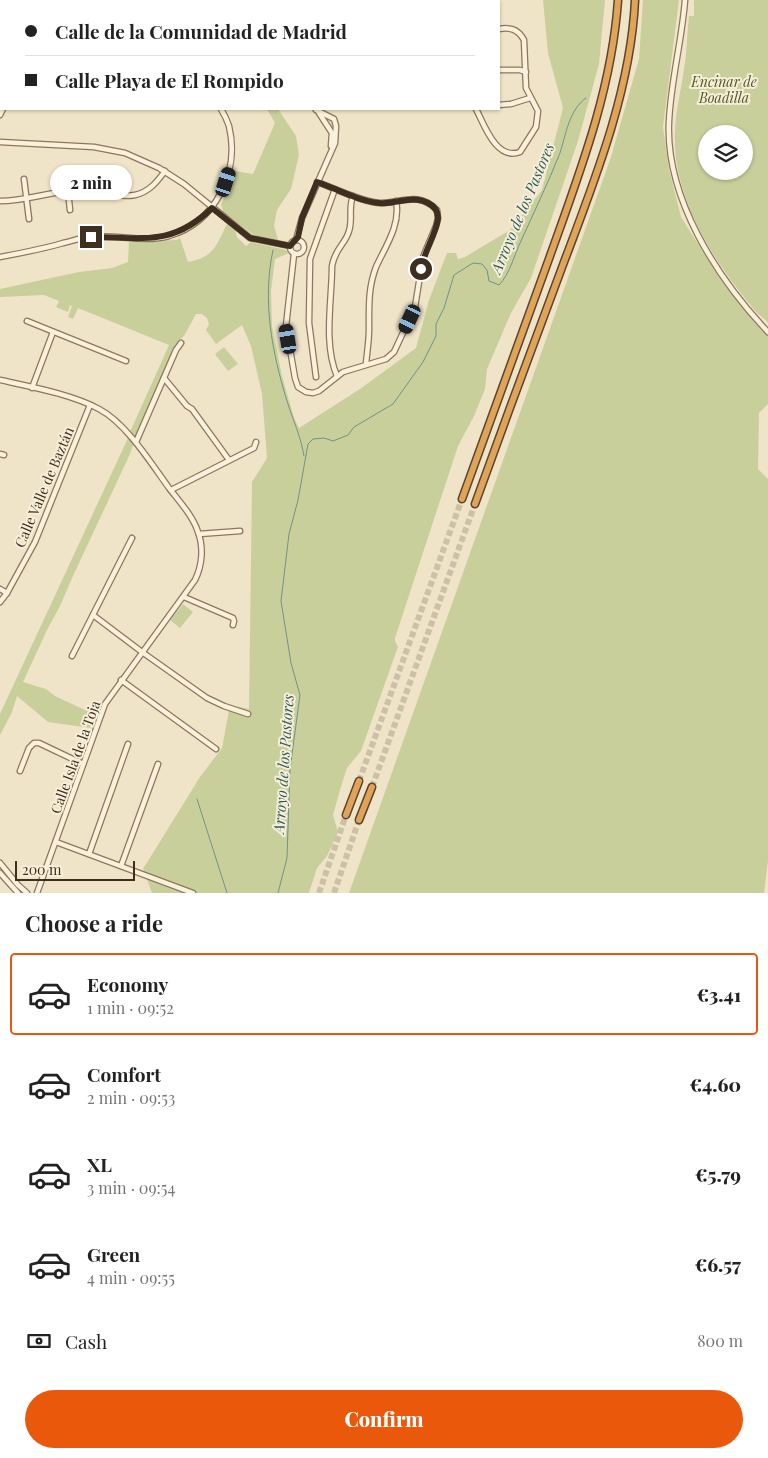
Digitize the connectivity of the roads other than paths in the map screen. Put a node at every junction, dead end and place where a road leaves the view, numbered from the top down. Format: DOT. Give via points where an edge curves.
graph roads {
  1 [pos="618,0"];
  2 [pos="635,0"];
  3 [pos="685,0"];
  4 [pos="500,28"];
  5 [pos="500,70"];
  6 [pos="526,72"];
  7 [pos="530,98"];
  8 [pos="500,105"];
  9 [pos="221,110"];
  10 [pos="316,110"];
  11 [pos="317,110"];
  12 [pos="476,110"];
  13 [pos="0,142"];
  14 [pos="328,156"];
  15 [pos="165,171"];
  16 [pos="66,173"];
  17 [pos="24,179"];
  18 [pos="317,182"];
  19 [pos="335,189"];
  20 [pos="67,192"];
  21 [pos="353,196"];
  22 [pos="27,199"];
  23 [pos="0,201"];
  24 [pos="396,201"];
  25 [pos="212,208"];
  26 [pos="70,210"];
  27 [pos="29,219"];
  28 [pos="296,240"];
  29 [pos="290,246"];
  30 [pos="294,254"];
  31 [pos="0,257"];
  32 [pos="27,321"];
  33 [pos="53,332"];
  34 [pos="768,332"];
  35 [pos="180,343"];
  36 [pos="126,361"];
  37 [pos="366,364"];
  38 [pos="337,376"];
  39 [pos="316,377"];
  40 [pos="164,378"];
  41 [pos="0,380"];
  42 [pos="32,388"];
  43 [pos="90,405"];
  44 [pos="136,442"];
  45 [pos="256,442"];
  46 [pos="229,460"];
  47 [pos="171,490"];
  48 [pos="462,499"];
  49 [pos="475,504"];
  50 [pos="240,531"];
  51 [pos="199,534"];
  52 [pos="132,538"];
  53 [pos="0,589"];
  54 [pos="8,593"];
  55 [pos="184,596"];
  56 [pos="0,602"];
  57 [pos="93,615"];
  58 [pos="233,625"];
  59 [pos="142,652"];
  60 [pos="72,656"];
  61 [pos="121,680"];
  62 [pos="248,714"];
  63 [pos="128,744"];
  64 [pos="216,749"];
  65 [pos="83,764"];
  66 [pos="158,764"];
  67 [pos="20,771"];
  68 [pos="359,781"];
  69 [pos="372,787"];
  70 [pos="346,815"];
  71 [pos="360,820"];
  72 [pos="56,842"];
  73 [pos="89,854"];
  74 [pos="0,863"];
  75 [pos="121,866"];
  76 [pos="0,873"];
  77 [pos="18,893"];
  78 [pos="27,893"];
  79 [pos="37,893"];
  80 [pos="194,893"];
  1 -- 48 [label="highway" via="611,59 596,121"];
  2 -- 49 [label="highway" via="630,45 611,126 583,212"];
  3 -- 34 [label="street" via="669,119 670,148 677,181 685,208 698,234 735,291"];
  4 -- 6 [label="street" via="510,28 521,34"];
  5 -- 6 [label="street"];
  6 -- 7 [label="street"];
  7 -- 8 [label="street"];
  7 -- 12 [label="street" via="538,111 536,127 524,147 516,153 495,145"];
  9 -- 25 [label="street" via="228,126 231,168"];
  10 -- 14 [label="street" via="332,133"];
  11 -- 14 [label="street" via="334,119 336,126 335,143"];
  13 -- 15 [label="street" via="102,148 125,153"];
  14 -- 18 [label="street"];
  15 -- 20 [label="street" via="153,186 135,195"];
  15 -- 25 [label="street"];
  16 -- 20 [label="street"];
  17 -- 22 [label="street"];
  18 -- 19 [label="street"];
  18 -- 28 [label="street"];
  19 -- 21 [label="street"];
  19 -- 39 [label="street" via="310,259 309,323"];
  20 -- 22 [label="street"];
  20 -- 26 [label="street"];
  21 -- 24 [label="street" via="380,203"];
  21 -- 38 [label="street" via="349,232 334,256 332,266 330,332"];
  22 -- 23 [label="street"];
  22 -- 27 [label="street"];
  24 -- 37 [label="street" via="393,232 371,284 368,300"];
  24 -- 37 [label="street" via="409,198 423,201 437,210 438,218 423,257 415,307 394,352"];
  25 -- 29 [label="street" via="250,238"];
  25 -- 31 [label="street" via="190,227 170,236 148,239 91,237"];
  28 -- 29 [label="street"];
  28 -- 30 [label="street" via="301,240 305,248 299,255"];
  29 -- 30 [label="street"];
  30 -- 38 [label="street" via="286,326 298,387 313,393"];
  32 -- 33 [label="street"];
  33 -- 36 [label="street"];
  33 -- 42 [label="street"];
  35 -- 40 [label="street"];
  37 -- 38 [label="street"];
  40 -- 44 [label="street"];
  40 -- 46 [label="street" via="192,409"];
  41 -- 42 [label="street, Calle Isla de la Toja"];
  42 -- 43 [label="street, Calle Isla de la Toja"];
  43 -- 44 [label="street, Calle Isla de la Toja" via="109,416"];
  43 -- 54 [label="street, Calle Valle de Baztán" via="46,516"];
  44 -- 47 [label="street, Calle Isla de la Toja"];
  45 -- 46 [label="street" via="254,448"];
  46 -- 47 [label="street"];
  47 -- 51 [label="street, Calle Isla de la Toja"];
  50 -- 51 [label="street"];
  51 -- 55 [label="street, Calle Isla de la Toja" via="200,566"];
  52 -- 57 [label="street"];
  53 -- 54 [label="street"];
  54 -- 56 [label="street, Calle Valle de Baztán"];
  55 -- 58 [label="street" via="232,618"];
  55 -- 59 [label="street, Calle Isla de la Toja"];
  57 -- 59 [label="street"];
  57 -- 60 [label="street"];
  59 -- 61 [label="street, Calle Isla de la Toja"];
  59 -- 62 [label="street" via="207,698"];
  61 -- 64 [label="street"];
  61 -- 65 [label="street, Calle Isla de la Toja" via="105,704"];
  63 -- 73 [label="street"];
  65 -- 67 [label="street" via="34,743"];
  65 -- 72 [label="street, Calle Isla de la Toja"];
  66 -- 75 [label="street"];
  68 -- 70 [label="highway"];
  69 -- 71 [label="highway"];
  72 -- 73 [label="street"];
  72 -- 79 [label="street, Calle Isla de la Toja"];
  73 -- 75 [label="street"];
  74 -- 78 [label="street"];
  75 -- 80 [label="street"];
  76 -- 77 [label="street"];
}
